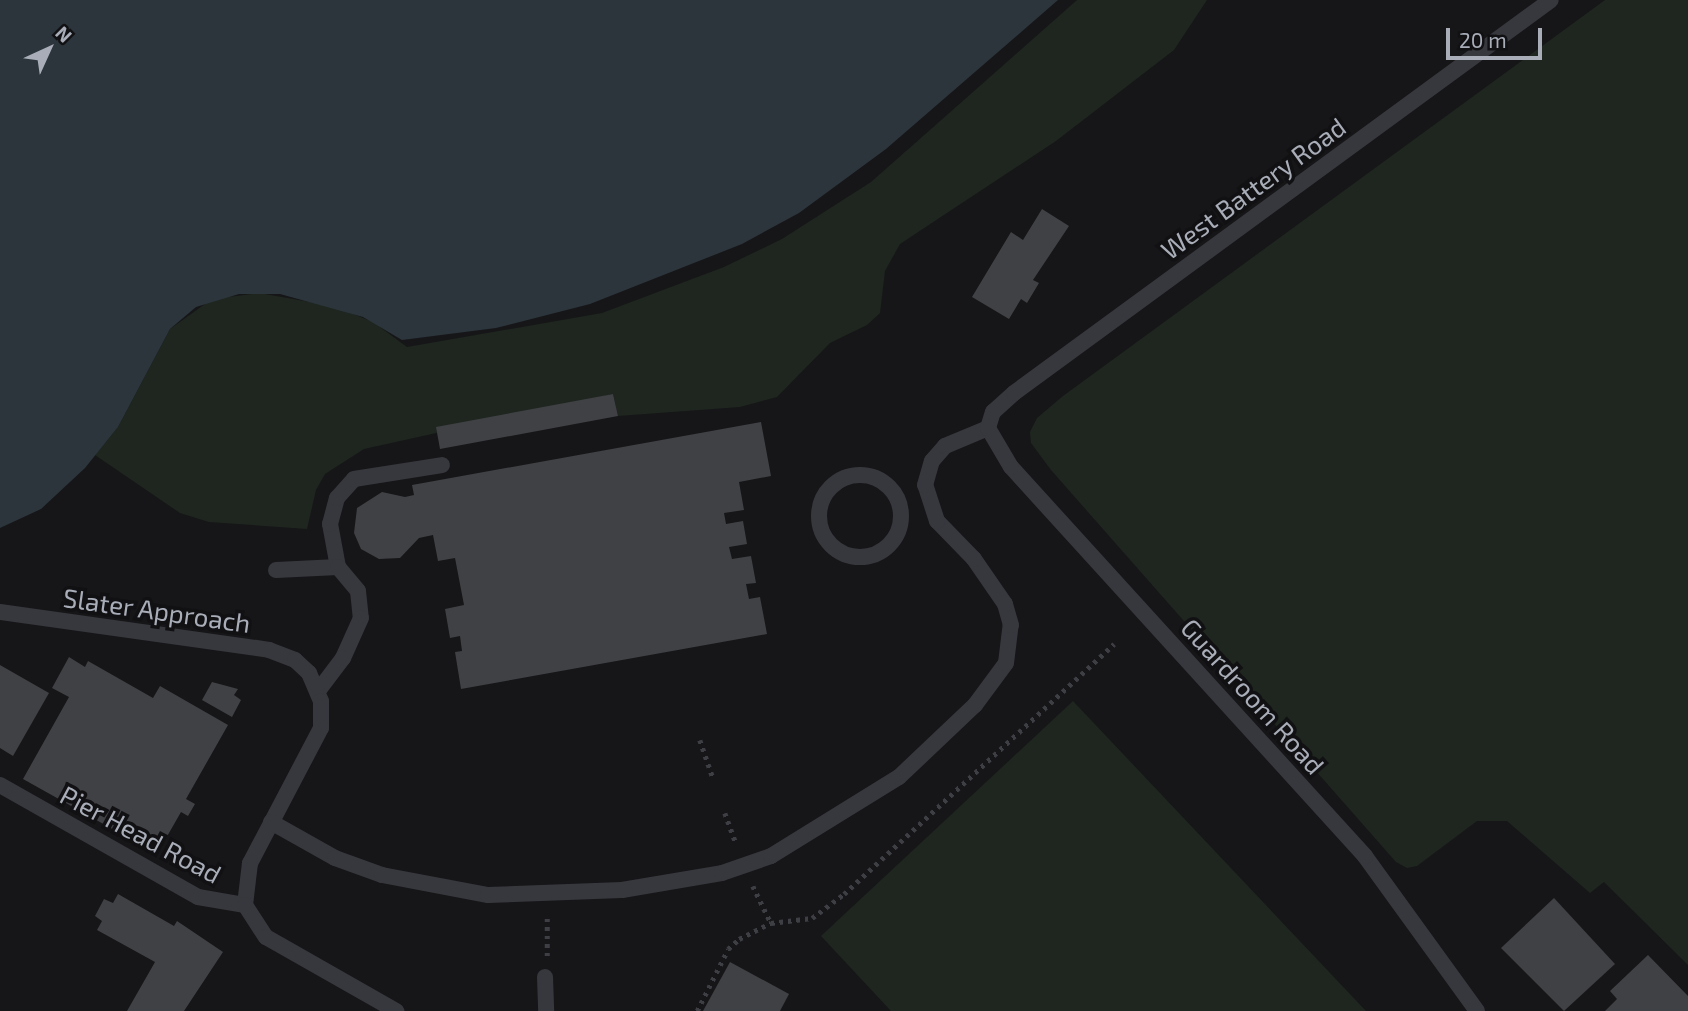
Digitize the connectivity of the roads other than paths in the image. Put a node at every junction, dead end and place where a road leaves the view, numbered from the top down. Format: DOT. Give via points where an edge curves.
graph roads {
  1 [pos="1551,0"];
  2 [pos="989,424"];
  3 [pos="442,465"];
  4 [pos="927,499"];
  5 [pos="901,508"];
  6 [pos="338,567"];
  7 [pos="276,570"];
  8 [pos="0,612"];
  9 [pos="318,691"];
  10 [pos="0,785"];
  11 [pos="271,822"];
  12 [pos="245,905"];
  13 [pos="546,972"];
  14 [pos="396,1011"];
  15 [pos="546,1011"];
  16 [pos="1477,1011"];
  1 -- 2 [label="lane, West Battery Road" via="1014,393"];
  2 -- 4 [label="lane" via="938,452 926,475"];
  2 -- 16 [label="lane, Guardroom Road" via="1011,467 1371,863"];
  3 -- 6 [label="lane" via="354,479 337,498 330,524"];
  4 -- 5 [label="lane"];
  4 -- 11 [label="lane" via="937,521 1000,593 1011,625 1006,663 975,705 899,777 771,856 722,873 614,891 488,895 382,875 335,858"];
  5 -- 5 [label="lane" via="888,484 856,474 827,490 819,522 823,535 837,550 870,556 897,535"];
  6 -- 7 [label="lane"];
  6 -- 9 [label="lane" via="358,591 361,618 343,658"];
  8 -- 9 [label="lane, Slater Approach" via="269,650 303,667"];
  9 -- 11 [label="lane" via="322,717 318,738"];
  10 -- 12 [label="lane, Pier Head Road" via="198,897"];
  11 -- 12 [label="lane" via="250,863"];
  12 -- 14 [label="lane, Pier Head Road" via="265,937"];
  13 -- 15 [label="lane"];
}
